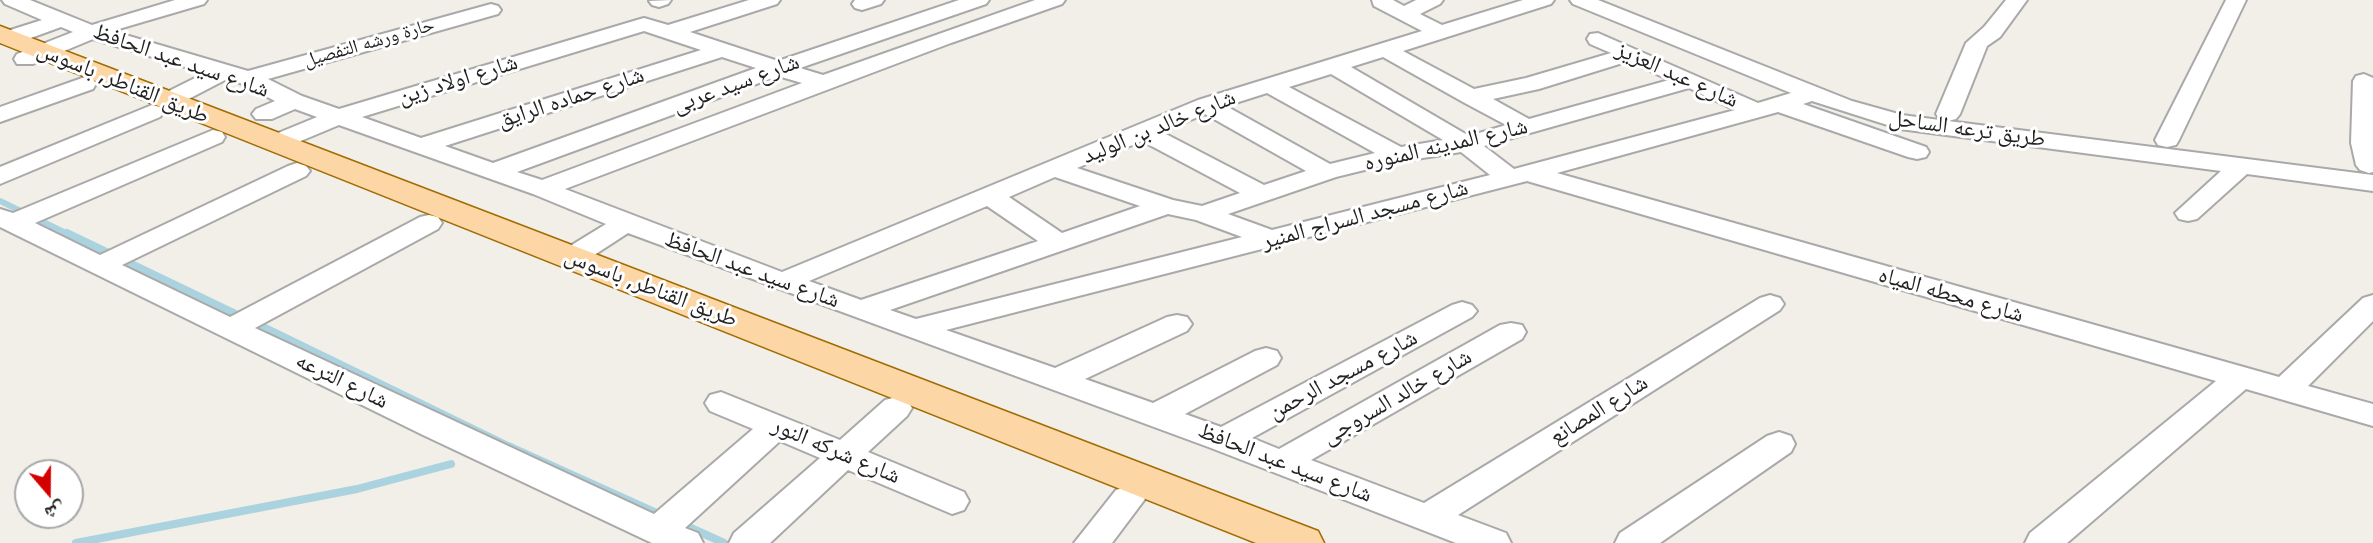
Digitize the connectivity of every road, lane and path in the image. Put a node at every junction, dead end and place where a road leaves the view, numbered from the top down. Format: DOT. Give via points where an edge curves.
graph roads {
  1 [pos="12,0"];
  2 [pos="197,0"];
  3 [pos="770,0"];
  4 [pos="979,0"];
  5 [pos="1055,0"];
  6 [pos="1433,0"];
  7 [pos="1544,0"];
  8 [pos="1580,0"];
  9 [pos="2017,0"];
  10 [pos="2236,0"];
  11 [pos="1626,1"];
  12 [pos="1381,2"];
  13 [pos="491,10"];
  14 [pos="1403,14"];
  15 [pos="64,19"];
  16 [pos="671,31"];
  17 [pos="91,32"];
  18 [pos="1442,33"];
  19 [pos="1598,39"];
  20 [pos="15,46"];
  21 [pos="1384,49"];
  22 [pos="722,50"];
  23 [pos="1631,54"];
  24 [pos="1332,65"];
  25 [pos="778,68"];
  26 [pos="236,75"];
  27 [pos="1690,81"];
  28 [pos="2364,81"];
  29 [pos="823,83"];
  30 [pos="85,84"];
  31 [pos="1269,85"];
  32 [pos="1813,94"];
  33 [pos="1471,97"];
  34 [pos="294,101"];
  35 [pos="1206,105"];
  36 [pos="160,106"];
  37 [pos="1768,108"];
  38 [pos="1948,114"];
  39 [pos="0,115"];
  40 [pos="338,117"];
  41 [pos="1526,127"];
  42 [pos="368,128"];
  43 [pos="269,129"];
  44 [pos="1144,131"];
  45 [pos="213,137"];
  46 [pos="2167,140"];
  47 [pos="1466,144"];
  48 [pos="421,146"];
  49 [pos="1917,152"];
  50 [pos="1397,156"];
  51 [pos="2242,166"];
  52 [pos="1055,169"];
  53 [pos="297,171"];
  54 [pos="495,171"];
  55 [pos="2371,171"];
  56 [pos="1327,172"];
  57 [pos="1519,175"];
  58 [pos="0,176"];
  59 [pos="542,189"];
  60 [pos="1262,194"];
  61 [pos="990,196"];
  62 [pos="1166,206"];
  63 [pos="2188,212"];
  64 [pos="1203,214"];
  65 [pos="7,220"];
  66 [pos="429,223"];
  67 [pos="626,223"];
  68 [pos="1273,239"];
  69 [pos="1059,243"];
  70 [pos="572,257"];
  71 [pos="100,265"];
  72 [pos="783,282"];
  73 [pos="1770,304"];
  74 [pos="2373,304"];
  75 [pos="861,310"];
  76 [pos="1462,311"];
  77 [pos="1177,324"];
  78 [pos="232,328"];
  79 [pos="914,329"];
  80 [pos="1511,332"];
  81 [pos="1266,358"];
  82 [pos="2239,378"];
  83 [pos="1057,380"];
  84 [pos="2284,391"];
  85 [pos="720,403"];
  86 [pos="896,408"];
  87 [pos="1157,415"];
  88 [pos="2373,415"];
  89 [pos="776,426"];
  90 [pos="1223,440"];
  91 [pos="1779,444"];
  92 [pos="845,454"];
  93 [pos="1282,462"];
  94 [pos="1128,499"];
  95 [pos="952,501"];
  96 [pos="1428,517"];
  97 [pos="672,536"];
  98 [pos="747,543"];
  99 [pos="1091,543"];
  100 [pos="1242,543"];
  101 [pos="1303,543"];
  102 [pos="1493,543"];
  103 [pos="1633,543"];
  104 [pos="2043,543"];
  1 -- 15 [label="street, شارع سيد عبد الحافظ"];
  2 -- 17 [label="street"];
  3 -- 16 [label="street"];
  4 -- 25 [label="street, شارع سيد عربى"];
  5 -- 29 [label="street"];
  6 -- 14 [label="street"];
  7 -- 18 [label="street, شارع خالد بن الوليد"];
  8 -- 32 [label="street, طريق ترعه الساحل"];
  9 -- 38 [label="street" via="1977,43"];
  10 -- 46 [label="street"];
  11 -- 38 [label="street, طريق ترعه الساحل" via="1839,89"];
  12 -- 14 [label="street"];
  13 -- 26 [label="street, حارة ورشه التفصيل"];
  14 -- 18 [label="street"];
  15 -- 17 [label="street, شارع سيد عبد الحافظ"];
  15 -- 20 [label="street"];
  16 -- 22 [label="street"];
  16 -- 40 [label="street, شارع اولاد زين" via="644,24"];
  16 -- 42 [label="street"];
  17 -- 20 [label="street"];
  17 -- 26 [label="street, شارع سيد عبد الحافظ"];
  18 -- 21 [label="street, شارع خالد بن الوليد"];
  19 -- 23 [label="street, شارع عبد العزيز"];
  20 -- 30 [label="main road, طريق القناطر, باسوس"];
  20 -- 36 [label="main road, طريق القناطر, باسوس"];
  21 -- 24 [label="street, شارع خالد بن الوليد"];
  21 -- 33 [label="street"];
  22 -- 25 [label="street"];
  22 -- 48 [label="street, شارع حماده الرايق"];
  23 -- 27 [label="street, شارع عبد العزيز"];
  23 -- 33 [label="street"];
  24 -- 31 [label="street, شارع خالد بن الوليد"];
  24 -- 47 [label="street"];
  25 -- 29 [label="street"];
  25 -- 54 [label="street, شارع سيد عربى"];
  26 -- 34 [label="street, شارع سيد عبد الحافظ"];
  26 -- 36 [label="street, حارة ورشه التفصيل"];
  27 -- 37 [label="street, شارع عبد العزيز"];
  27 -- 41 [label="street, شارع المدينه المنوره"];
  28 -- 55 [label="street" via="2363,143"];
  29 -- 59 [label="street"];
  30 -- 36 [label="main road, طريق القناطر, باسوس"];
  30 -- 39 [label="street"];
  31 -- 35 [label="street, شارع خالد بن الوليد"];
  31 -- 50 [label="street"];
  32 -- 37 [label="street, شارع مسجد السراج المنير"];
  32 -- 51 [label="street, طريق ترعه الساحل" via="1926,127"];
  33 -- 41 [label="street"];
  34 -- 40 [label="street, شارع سيد عبد الحافظ"];
  34 -- 43 [label="street"];
  35 -- 44 [label="street, شارع خالد بن الوليد"];
  35 -- 56 [label="street"];
  36 -- 43 [label="main road, طريق القناطر, باسوس"];
  36 -- 45 [label="main road, طريق القناطر, باسوس"];
  36 -- 58 [label="street, حارة ورشه التفصيل"];
  37 -- 49 [label="street, شارع عبد العزيز"];
  37 -- 57 [label="street, شارع مسجد السراج المنير"];
  38 -- 46 [label="street, طريق ترعه الساحل"];
  40 -- 42 [label="street, شارع سيد عبد الحافظ"];
  40 -- 43 [label="street, شارع اولاد زين"];
  41 -- 47 [label="street, شارع المدينه المنوره"];
  42 -- 48 [label="street, شارع سيد عبد الحافظ"];
  43 -- 70 [label="main road, طريق القناطر, باسوس"];
  44 -- 52 [label="street, شارع خالد بن الوليد"];
  44 -- 60 [label="street"];
  45 -- 53 [label="main road, طريق القناطر, باسوس"];
  45 -- 65 [label="street"];
  46 -- 55 [label="street, طريق ترعه الساحل"];
  47 -- 50 [label="street, شارع المدينه المنوره"];
  47 -- 57 [label="street"];
  48 -- 54 [label="street, شارع سيد عبد الحافظ"];
  50 -- 56 [label="street, شارع المدينه المنوره"];
  51 -- 55 [label="street, طريق ترعه الساحل"];
  51 -- 63 [label="street"];
  52 -- 61 [label="street, شارع خالد بن الوليد"];
  52 -- 62 [label="street"];
  53 -- 66 [label="main road, طريق القناطر, باسوس"];
  53 -- 71 [label="street"];
  54 -- 59 [label="street, شارع سيد عبد الحافظ"];
  56 -- 60 [label="street, شارع المدينه المنوره"];
  57 -- 68 [label="street, شارع مسجد السراج المنير"];
  57 -- 82 [label="street, شارع محطه المياه"];
  59 -- 67 [label="street, شارع سيد عبد الحافظ"];
  60 -- 64 [label="street, شارع المدينه المنوره"];
  61 -- 69 [label="street"];
  61 -- 72 [label="street, شارع خالد بن الوليد"];
  62 -- 64 [label="street"];
  62 -- 69 [label="street"];
  64 -- 68 [label="street"];
  65 -- 71 [label="street, شارع الترعه"];
  66 -- 78 [label="street"];
  66 -- 86 [label="main road, طريق القناطر, باسوس"];
  67 -- 70 [label="street"];
  67 -- 72 [label="street, شارع سيد عبد الحافظ"];
  68 -- 79 [label="street, شارع مسجد السراج المنير"];
  69 -- 75 [label="street"];
  70 -- 101 [label="main road, طريق القناطر, باسوس"];
  71 -- 78 [label="street, شارع الترعه"];
  72 -- 75 [label="street, شارع سيد عبد الحافظ"];
  73 -- 96 [label="street, شارع المصانع"];
  74 -- 84 [label="street"];
  75 -- 79 [label="street, شارع سيد عبد الحافظ"];
  76 -- 90 [label="street, شارع مسجد الرحمن"];
  77 -- 83 [label="street"];
  78 -- 97 [label="street, شارع الترعه"];
  79 -- 83 [label="street, شارع سيد عبد الحافظ"];
  80 -- 93 [label="street, شارع خالد السروجى"];
  81 -- 87 [label="street"];
  82 -- 84 [label="street, شارع محطه المياه"];
  82 -- 104 [label="street"];
  83 -- 87 [label="street, شارع سيد عبد الحافظ"];
  84 -- 88 [label="street, شارع محطه المياه"];
  85 -- 89 [label="street, شارع شركه النور"];
  86 -- 92 [label="street"];
  86 -- 94 [label="main road, طريق القناطر, باسوس"];
  87 -- 90 [label="street, شارع سيد عبد الحافظ"];
  89 -- 92 [label="street, شارع شركه النور"];
  89 -- 97 [label="street"];
  90 -- 93 [label="street, شارع سيد عبد الحافظ"];
  91 -- 103 [label="street"];
  92 -- 95 [label="street, شارع شركه النور"];
  92 -- 98 [label="street"];
  93 -- 96 [label="street, شارع سيد عبد الحافظ"];
  94 -- 99 [label="street"];
  94 -- 100 [label="main road, طريق القناطر, باسوس"];
  96 -- 102 [label="street, شارع سيد عبد الحافظ"];
}
